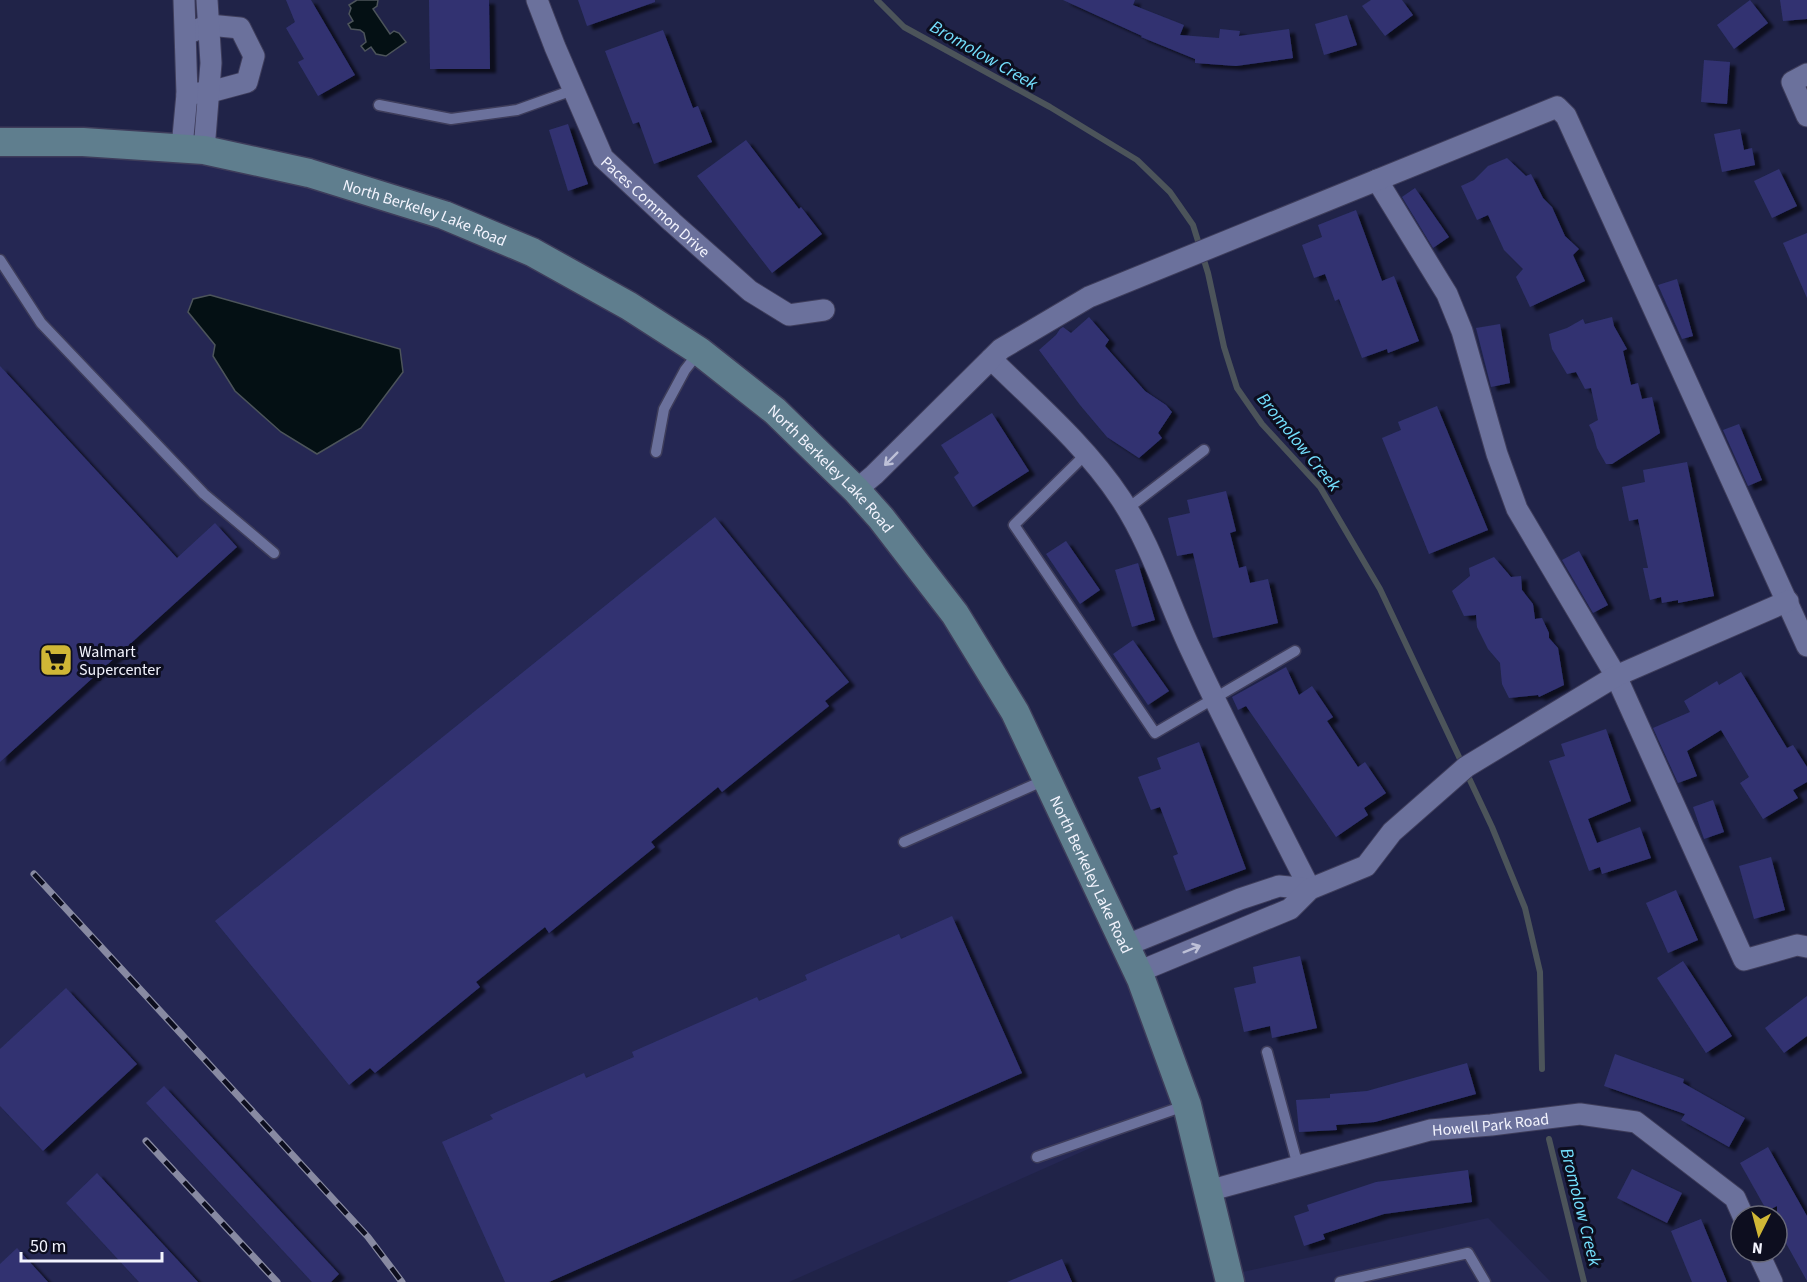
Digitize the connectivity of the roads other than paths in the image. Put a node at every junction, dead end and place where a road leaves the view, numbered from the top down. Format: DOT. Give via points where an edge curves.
graph roads {
  1 [pos="184,0"];
  2 [pos="207,0"];
  3 [pos="537,0"];
  4 [pos="209,25"];
  5 [pos="186,34"];
  6 [pos="1807,74"];
  7 [pos="573,90"];
  8 [pos="210,92"];
  9 [pos="187,94"];
  10 [pos="379,105"];
  11 [pos="1807,116"];
  12 [pos="0,142"];
  13 [pos="193,149"];
  14 [pos="1377,180"];
  15 [pos="0,260"];
  16 [pos="824,310"];
  17 [pos="699,351"];
  18 [pos="991,359"];
  19 [pos="1204,450"];
  20 [pos="656,452"];
  21 [pos="1087,453"];
  22 [pos="856,490"];
  23 [pos="1127,509"];
  24 [pos="274,553"];
  25 [pos="1788,601"];
  26 [pos="1807,646"];
  27 [pos="1295,651"];
  28 [pos="1616,676"];
  29 [pos="1213,698"];
  30 [pos="1048,779"];
  31 [pos="904,843"];
  32 [pos="1310,889"];
  33 [pos="1254,894"];
  34 [pos="1215,909"];
  35 [pos="1265,919"];
  36 [pos="1225,936"];
  37 [pos="1127,945"];
  38 [pos="1807,947"];
  39 [pos="1138,972"];
  40 [pos="1267,1052"];
  41 [pos="1187,1105"];
  42 [pos="1037,1157"];
  43 [pos="1298,1166"];
  44 [pos="1208,1191"];
  45 [pos="1738,1204"];
  46 [pos="1764,1264"];
  47 [pos="1230,1282"];
  48 [pos="1340,1282"];
  49 [pos="1485,1282"];
  50 [pos="1772,1282"];
  1 -- 5 [label="street"];
  2 -- 4 [label="street"];
  3 -- 7 [label="street, Paces Common Drive"];
  4 -- 5 [label="street"];
  4 -- 8 [label="street"];
  4 -- 8 [label="street" via="240,28 254,56 247,82"];
  5 -- 9 [label="street"];
  6 -- 11 [label="street" via="1792,82"];
  7 -- 10 [label="lane" via="517,110 451,118"];
  7 -- 16 [label="street, Paces Common Drive" via="603,158 750,291 789,315"];
  8 -- 9 [label="street"];
  8 -- 13 [label="street"];
  9 -- 13 [label="street"];
  12 -- 13 [label="street, North Berkeley Lake Road" via="83,142"];
  13 -- 17 [label="street, North Berkeley Lake Road" via="309,173 444,215 532,252"];
  14 -- 18 [label="street" via="1089,297 1001,349"];
  14 -- 25 [label="street" via="1557,107 1566,116"];
  14 -- 28 [label="street" via="1448,294 1517,509"];
  15 -- 24 [label="lane" via="41,323 204,494"];
  17 -- 20 [label="lane" via="664,409"];
  17 -- 22 [label="street, North Berkeley Lake Road" via="775,411"];
  18 -- 21 [label="street"];
  18 -- 22 [label="street, one-way"];
  19 -- 23 [label="lane"];
  21 -- 23 [label="street"];
  21 -- 29 [label="lane" via="1014,525 1155,734"];
  22 -- 30 [label="street, North Berkeley Lake Road" via="955,614 1015,712"];
  23 -- 29 [label="street"];
  25 -- 26 [label="street"];
  25 -- 28 [label="street"];
  27 -- 29 [label="lane"];
  28 -- 32 [label="street" via="1466,767 1392,832 1366,866"];
  28 -- 38 [label="street" via="1744,960 1797,945"];
  29 -- 32 [label="street"];
  30 -- 31 [label="lane"];
  30 -- 37 [label="street, North Berkeley Lake Road"];
  32 -- 33 [label="street" via="1279,886"];
  32 -- 35 [label="street" via="1290,909"];
  33 -- 34 [label="street"];
  33 -- 35 [label="street"];
  34 -- 36 [label="street"];
  34 -- 37 [label="street"];
  35 -- 36 [label="street"];
  39 -- 36 [label="street, one-way"];
  37 -- 39 [label="street, North Berkeley Lake Road"];
  39 -- 41 [label="street, North Berkeley Lake Road"];
  40 -- 43 [label="lane"];
  41 -- 42 [label="lane"];
  41 -- 44 [label="street, North Berkeley Lake Road"];
  43 -- 44 [label="street, Howell Park Road"];
  43 -- 45 [label="street, Howell Park Road" via="1430,1130 1580,1114 1636,1122"];
  44 -- 47 [label="street, North Berkeley Lake Road"];
  46 -- 50 [label="street"];
  48 -- 49 [label="lane" via="1468,1253"];
}
